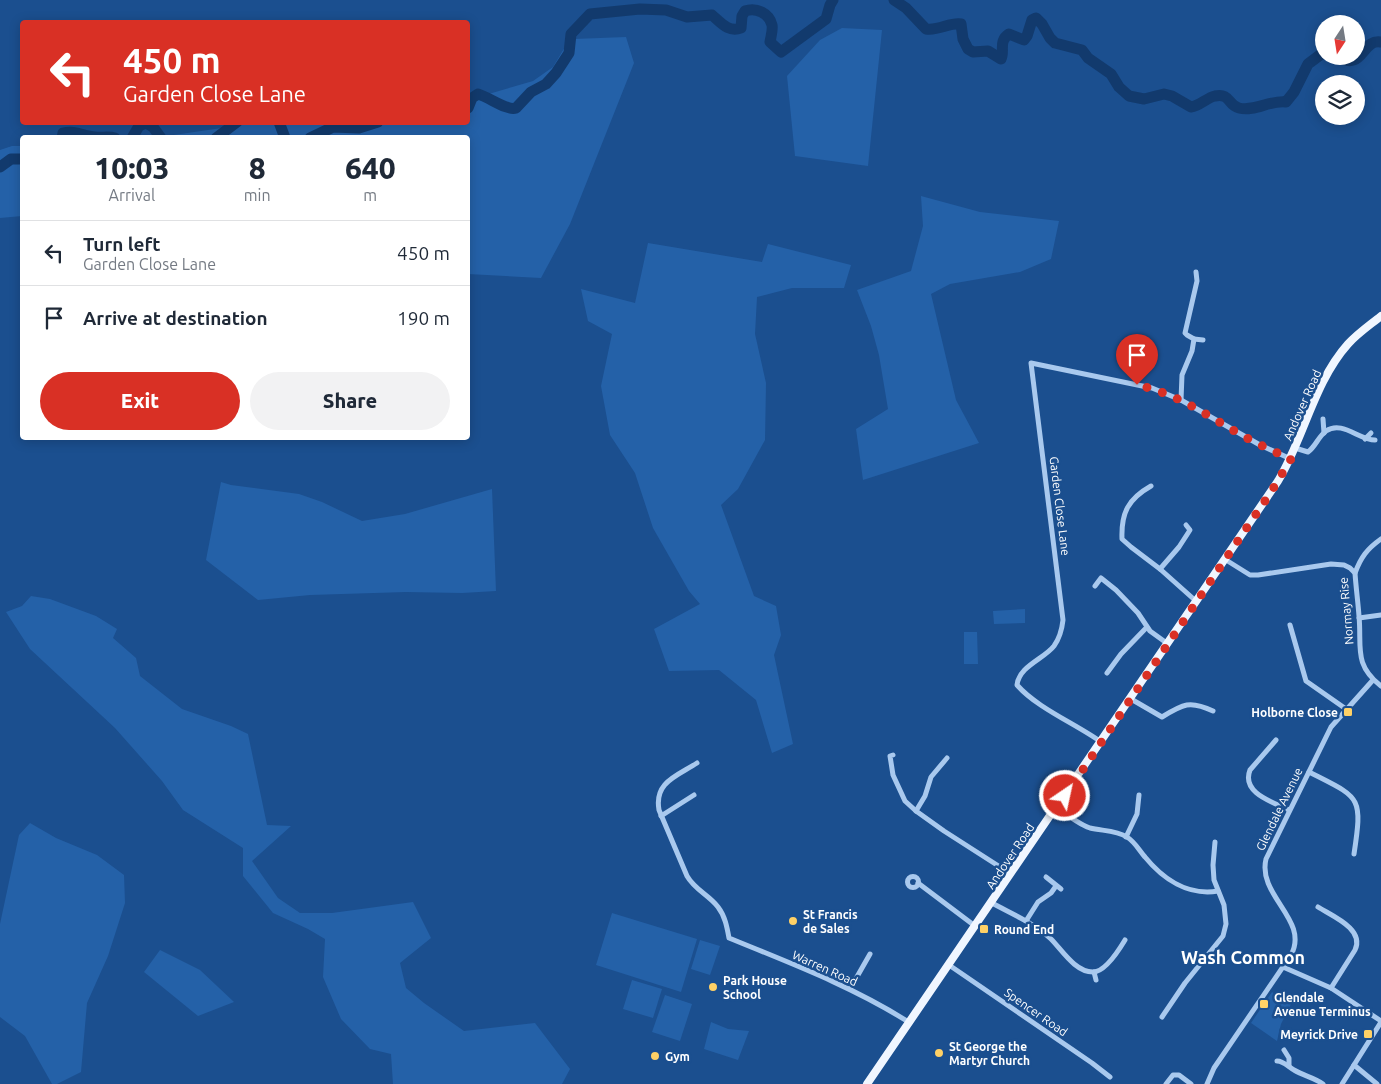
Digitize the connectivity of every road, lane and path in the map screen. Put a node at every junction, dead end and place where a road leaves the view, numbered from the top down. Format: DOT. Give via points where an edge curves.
graph roads {
  1 [pos="1196,272"];
  2 [pos="1381,316"];
  3 [pos="1194,339"];
  4 [pos="1203,340"];
  5 [pos="1180,400"];
  6 [pos="1323,419"];
  7 [pos="1324,433"];
  8 [pos="1371,433"];
  9 [pos="1365,439"];
  10 [pos="1376,440"];
  11 [pos="1295,448"];
  12 [pos="1291,459"];
  13 [pos="1151,486"];
  14 [pos="1186,525"];
  15 [pos="1381,539"];
  16 [pos="1226,560"];
  17 [pos="1160,569"];
  18 [pos="1355,573"];
  19 [pos="1095,586"];
  20 [pos="1197,602"];
  21 [pos="1381,615"];
  22 [pos="1359,618"];
  23 [pos="1290,625"];
  24 [pos="1147,627"];
  25 [pos="1168,644"];
  26 [pos="1107,673"];
  27 [pos="1373,680"];
  28 [pos="1381,686"];
  29 [pos="1131,699"];
  30 [pos="1346,710"];
  31 [pos="1213,711"];
  32 [pos="1162,717"];
  33 [pos="1165,723"];
  34 [pos="1276,740"];
  35 [pos="1102,742"];
  36 [pos="1272,745"];
  37 [pos="1277,750"];
  38 [pos="893,755"];
  39 [pos="947,758"];
  40 [pos="697,763"];
  41 [pos="1309,772"];
  42 [pos="694,795"];
  43 [pos="1138,796"];
  44 [pos="1057,807"];
  45 [pos="1289,810"];
  46 [pos="916,811"];
  47 [pos="661,816"];
  48 [pos="1126,837"];
  49 [pos="1215,842"];
  50 [pos="1354,854"];
  51 [pos="1011,874"];
  52 [pos="1046,877"];
  53 [pos="918,884"];
  54 [pos="1218,891"];
  55 [pos="992,903"];
  56 [pos="1318,907"];
  57 [pos="1324,911"];
  58 [pos="1319,917"];
  59 [pos="1026,922"];
  60 [pos="976,926"];
  61 [pos="1125,940"];
  62 [pos="870,954"];
  63 [pos="949,965"];
  64 [pos="1283,968"];
  65 [pos="1094,972"];
  66 [pos="1096,980"];
  67 [pos="1331,988"];
  68 [pos="850,989"];
  69 [pos="1162,1017"];
  70 [pos="1381,1022"];
  71 [pos="910,1023"];
  72 [pos="1284,1050"];
  73 [pos="1277,1061"];
  74 [pos="1354,1065"];
  75 [pos="1289,1066"];
  76 [pos="1110,1077"];
  77 [pos="867,1084"];
  78 [pos="1166,1084"];
  79 [pos="1191,1084"];
  80 [pos="1208,1084"];
  81 [pos="1323,1084"];
  82 [pos="1342,1084"];
  83 [pos="1377,1084"];
  1 -- 3 [label="street" via="1185,333"];
  2 -- 11 [label="main road, Andover Road" via="1362,330 1334,362"];
  3 -- 4 [label="street"];
  3 -- 5 [label="street" via="1182,375"];
  5 -- 12 [label="street, Garden Close Lane"];
  5 -- 35 [label="street, Garden Close Lane" via="1152,388 1031,363 1063,620 1052,648 1023,672 1017,685 1040,704"];
  6 -- 7 [label="street"];
  7 -- 9 [label="street" via="1338,428"];
  7 -- 11 [label="street" via="1308,452"];
  8 -- 9 [label="street"];
  9 -- 10 [label="street"];
  11 -- 12 [label="main road, Andover Road"];
  12 -- 16 [label="main road, Andover Road"];
  13 -- 17 [label="street" via="1140,492 1125,511 1121,522 1122,538"];
  14 -- 17 [label="street" via="1190,530"];
  15 -- 18 [label="street" via="1366,551"];
  16 -- 18 [label="street, Normay Rise" via="1250,575 1331,564 1344,565"];
  16 -- 20 [label="main road, Andover Road"];
  17 -- 20 [label="street"];
  18 -- 22 [label="street, Normay Rise"];
  19 -- 24 [label="street" via="1100,578 1116,590"];
  20 -- 25 [label="main road, Andover Road"];
  21 -- 22 [label="street"];
  22 -- 27 [label="street, Normay Rise" via="1360,658"];
  23 -- 30 [label="street" via="1306,681"];
  24 -- 25 [label="street"];
  24 -- 26 [label="street" via="1120,654"];
  25 -- 29 [label="main road, Andover Road"];
  27 -- 28 [label="street, Normay Rise"];
  27 -- 30 [label="street, Glendale Avenue"];
  29 -- 32 [label="street"];
  29 -- 35 [label="main road, Andover Road"];
  30 -- 41 [label="street, Glendale Avenue" via="1331,727"];
  31 -- 32 [label="street" via="1197,704 1187,704"];
  32 -- 33 [label="street"];
  34 -- 36 [label="street"];
  35 -- 44 [label="main road, Andover Road"];
  36 -- 37 [label="street"];
  36 -- 45 [label="street" via="1250,770 1248,783 1260,795"];
  38 -- 46 [label="street" via="890,756 898,788"];
  39 -- 46 [label="street" via="931,777"];
  40 -- 47 [label="street" via="664,784 657,800"];
  41 -- 45 [label="street, Glendale Avenue"];
  41 -- 50 [label="street" via="1338,786 1356,801 1358,818"];
  42 -- 47 [label="street"];
  43 -- 48 [label="street" via="1137,814"];
  44 -- 48 [label="street" via="1090,828"];
  44 -- 51 [label="main road, Andover Road"];
  45 -- 64 [label="street, Glendale Avenue" via="1264,864 1269,887 1295,934 1294,951"];
  46 -- 51 [label="street"];
  47 -- 68 [label="street, Warren Road" via="687,876 723,915 729,938"];
  48 -- 54 [label="street" via="1158,870 1182,887 1192,891"];
  49 -- 54 [label="street" via="1212,865"];
  51 -- 55 [label="main road, Andover Road"];
  52 -- 59 [label="street" via="1059,887 1038,902"];
  53 -- 60 [label="street"];
  54 -- 69 [label="street" via="1224,905 1226,924 1223,936"];
  55 -- 59 [label="street"];
  55 -- 60 [label="main road, Andover Road"];
  56 -- 57 [label="street"];
  57 -- 58 [label="street"];
  57 -- 67 [label="street" via="1350,928 1357,942"];
  59 -- 65 [label="street" via="1082,969"];
  60 -- 63 [label="main road, Andover Road"];
  61 -- 65 [label="street" via="1110,962"];
  62 -- 68 [label="street"];
  63 -- 71 [label="main road, Andover Road"];
  63 -- 76 [label="street, Spencer Road"];
  64 -- 67 [label="street"];
  64 -- 80 [label="street, Glendale Avenue" via="1214,1068"];
  65 -- 66 [label="street"];
  67 -- 70 [label="street"];
  68 -- 71 [label="street, Warren Road"];
  70 -- 74 [label="street"];
  71 -- 77 [label="main road, Andover Road"];
  72 -- 75 [label="street"];
  73 -- 75 [label="street"];
  74 -- 82 [label="street"];
  74 -- 83 [label="street"];
  75 -- 81 [label="street"];
  78 -- 79 [label="street" via="1173,1075 1179,1075"];
}
